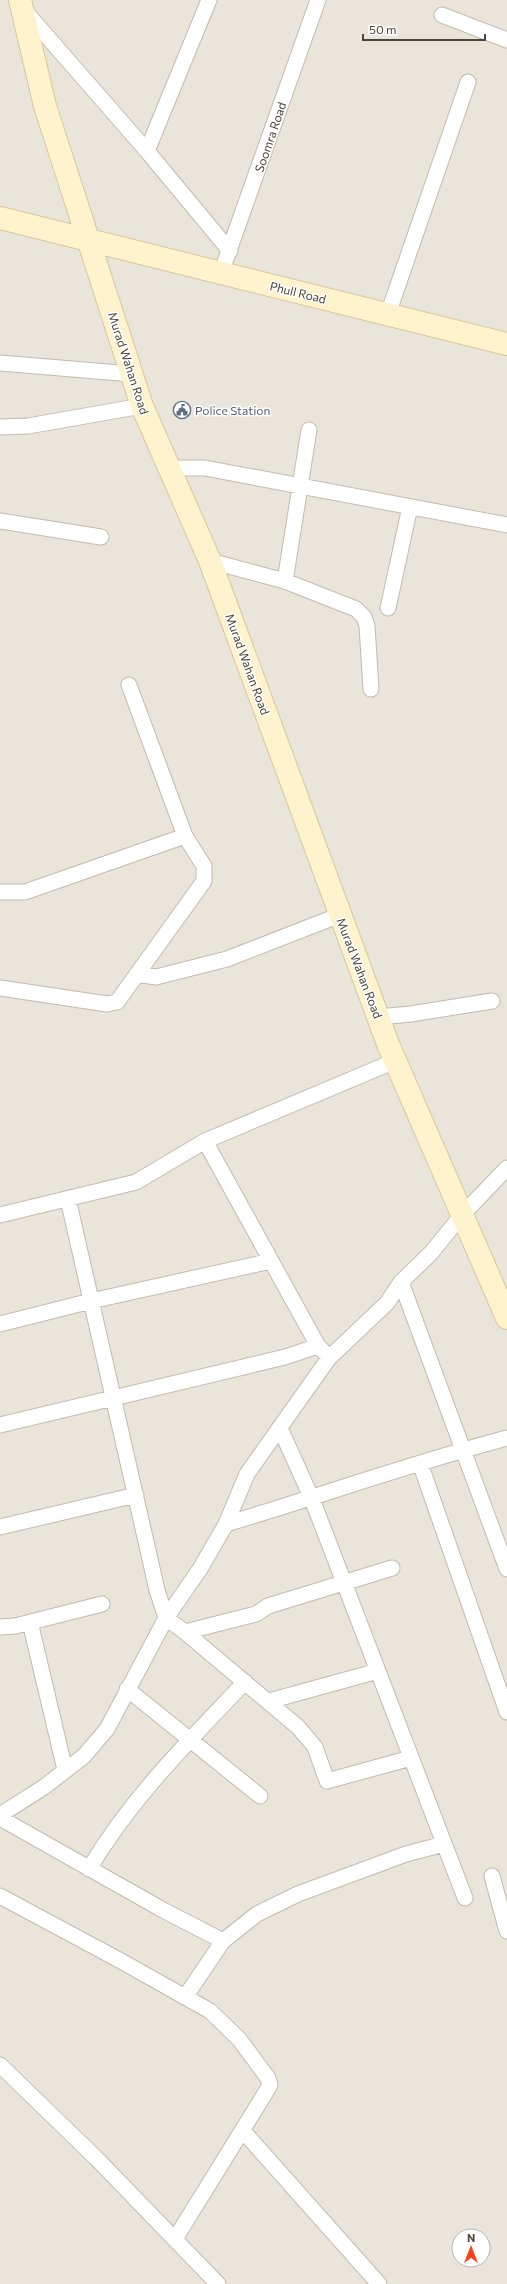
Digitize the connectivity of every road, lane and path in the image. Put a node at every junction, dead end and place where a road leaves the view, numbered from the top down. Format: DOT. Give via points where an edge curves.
graph roads {
  1 [pos="209,0"];
  2 [pos="318,0"];
  3 [pos="21,3"];
  4 [pos="442,15"];
  5 [pos="507,40"];
  6 [pos="468,82"];
  7 [pos="147,151"];
  8 [pos="0,218"];
  9 [pos="89,240"];
  10 [pos="230,251"];
  11 [pos="221,273"];
  12 [pos="388,314"];
  13 [pos="507,344"];
  14 [pos="0,363"];
  15 [pos="132,374"];
  16 [pos="142,406"];
  17 [pos="0,427"];
  18 [pos="309,430"];
  19 [pos="171,468"];
  20 [pos="300,486"];
  21 [pos="410,507"];
  22 [pos="507,525"];
  23 [pos="1,526"];
  24 [pos="101,537"];
  25 [pos="210,561"];
  26 [pos="285,581"];
  27 [pos="388,608"];
  28 [pos="129,685"];
  29 [pos="371,690"];
  30 [pos="185,836"];
  31 [pos="0,892"];
  32 [pos="340,915"];
  33 [pos="137,974"];
  34 [pos="0,988"];
  35 [pos="492,1001"];
  36 [pos="378,1017"];
  37 [pos="395,1061"];
  38 [pos="204,1141"];
  39 [pos="507,1168"];
  40 [pos="68,1199"];
  41 [pos="0,1216"];
  42 [pos="461,1216"];
  43 [pos="271,1261"];
  44 [pos="401,1282"];
  45 [pos="91,1301"];
  46 [pos="507,1318"];
  47 [pos="0,1324"];
  48 [pos="318,1346"];
  49 [pos="328,1358"];
  50 [pos="114,1399"];
  51 [pos="0,1425"];
  52 [pos="280,1428"];
  53 [pos="507,1438"];
  54 [pos="464,1449"];
  55 [pos="420,1463"];
  56 [pos="136,1495"];
  57 [pos="312,1499"];
  58 [pos="226,1524"];
  59 [pos="0,1527"];
  60 [pos="392,1568"];
  61 [pos="507,1569"];
  62 [pos="344,1582"];
  63 [pos="102,1604"];
  64 [pos="166,1618"];
  65 [pos="30,1622"];
  66 [pos="0,1627"];
  67 [pos="185,1632"];
  68 [pos="378,1671"];
  69 [pos="246,1682"];
  70 [pos="127,1689"];
  71 [pos="269,1701"];
  72 [pos="507,1712"];
  73 [pos="190,1740"];
  74 [pos="411,1758"];
  75 [pos="65,1770"];
  76 [pos="260,1796"];
  77 [pos="0,1815"];
  78 [pos="0,1818"];
  79 [pos="444,1844"];
  80 [pos="89,1869"];
  81 [pos="492,1876"];
  82 [pos="0,1896"];
  83 [pos="465,1898"];
  84 [pos="507,1931"];
  85 [pos="223,1941"];
  86 [pos="185,1997"];
  87 [pos="0,2065"];
  88 [pos="243,2130"];
  89 [pos="175,2239"];
  90 [pos="218,2284"];
  91 [pos="379,2284"];
  1 -- 7 [label="street"];
  2 -- 10 [label="street, Soomra Road"];
  3 -- 7 [label="street"];
  3 -- 9 [label="street, Murad Wahan Road" via="45,106"];
  4 -- 5 [label="street"];
  6 -- 12 [label="street"];
  7 -- 10 [label="street"];
  8 -- 9 [label="street, Phull Road"];
  9 -- 11 [label="street, Phull Road"];
  9 -- 15 [label="street, Murad Wahan Road"];
  10 -- 11 [label="street, Soomra Road"];
  11 -- 12 [label="street, Phull Road"];
  12 -- 13 [label="street, Phull Road"];
  14 -- 15 [label="street"];
  15 -- 16 [label="street, Murad Wahan Road"];
  16 -- 17 [label="street" via="28,426"];
  16 -- 19 [label="street, Murad Wahan Road"];
  18 -- 20 [label="street"];
  19 -- 20 [label="street" via="205,468"];
  19 -- 25 [label="street, Murad Wahan Road"];
  20 -- 21 [label="street"];
  20 -- 26 [label="street"];
  21 -- 22 [label="street"];
  21 -- 27 [label="street"];
  23 -- 24 [label="street"];
  25 -- 26 [label="street"];
  25 -- 32 [label="street, Murad Wahan Road"];
  26 -- 29 [label="street" via="356,610 364,617 367,626"];
  28 -- 30 [label="street"];
  30 -- 31 [label="street" via="25,892"];
  30 -- 33 [label="street" via="204,866 204,881"];
  32 -- 33 [label="street" via="227,959 156,978"];
  32 -- 36 [label="street, Murad Wahan Road"];
  33 -- 34 [label="street" via="117,1002 107,1004"];
  35 -- 36 [label="street"];
  36 -- 37 [label="street, Murad Wahan Road"];
  37 -- 38 [label="street"];
  37 -- 42 [label="street, Murad Wahan Road"];
  38 -- 40 [label="street" via="136,1182"];
  38 -- 43 [label="street"];
  39 -- 42 [label="street"];
  40 -- 41 [label="street"];
  40 -- 45 [label="street"];
  42 -- 44 [label="street" via="431,1253"];
  42 -- 46 [label="street, Murad Wahan Road"];
  43 -- 45 [label="street"];
  43 -- 48 [label="street"];
  44 -- 49 [label="street" via="387,1303"];
  44 -- 54 [label="street"];
  45 -- 47 [label="street"];
  45 -- 50 [label="street"];
  48 -- 49 [label="street"];
  48 -- 50 [label="street" via="285,1357"];
  49 -- 52 [label="street"];
  50 -- 51 [label="street"];
  50 -- 56 [label="street"];
  52 -- 57 [label="street"];
  52 -- 58 [label="street" via="247,1474"];
  53 -- 54 [label="street"];
  54 -- 55 [label="street"];
  54 -- 61 [label="street"];
  55 -- 57 [label="street"];
  55 -- 72 [label="street"];
  56 -- 59 [label="street"];
  56 -- 64 [label="street"];
  57 -- 58 [label="street"];
  57 -- 62 [label="street"];
  58 -- 64 [label="street" via="200,1569"];
  60 -- 62 [label="street"];
  62 -- 67 [label="street" via="268,1606 256,1614"];
  62 -- 68 [label="street"];
  63 -- 65 [label="street"];
  64 -- 67 [label="street"];
  64 -- 70 [label="street"];
  65 -- 66 [label="street"];
  65 -- 75 [label="street"];
  67 -- 69 [label="street"];
  68 -- 71 [label="street"];
  68 -- 74 [label="street"];
  69 -- 71 [label="street"];
  69 -- 73 [label="street"];
  70 -- 73 [label="street"];
  70 -- 75 [label="street" via="106,1729 84,1756"];
  71 -- 74 [label="street" via="298,1727 315,1747 327,1782"];
  73 -- 76 [label="street"];
  73 -- 80 [label="street" via="144,1790 101,1848"];
  74 -- 79 [label="street"];
  75 -- 77 [label="street" via="44,1787"];
  78 -- 80 [label="street"];
  79 -- 83 [label="street"];
  79 -- 85 [label="street" via="406,1854 298,1894 257,1914"];
  80 -- 85 [label="street"];
  81 -- 84 [label="street"];
  82 -- 86 [label="street"];
  85 -- 86 [label="street"];
  86 -- 88 [label="street" via="210,2011 239,2039 268,2078 270,2085"];
  87 -- 89 [label="street"];
  88 -- 89 [label="street"];
  88 -- 91 [label="street"];
  89 -- 90 [label="street"];
}
